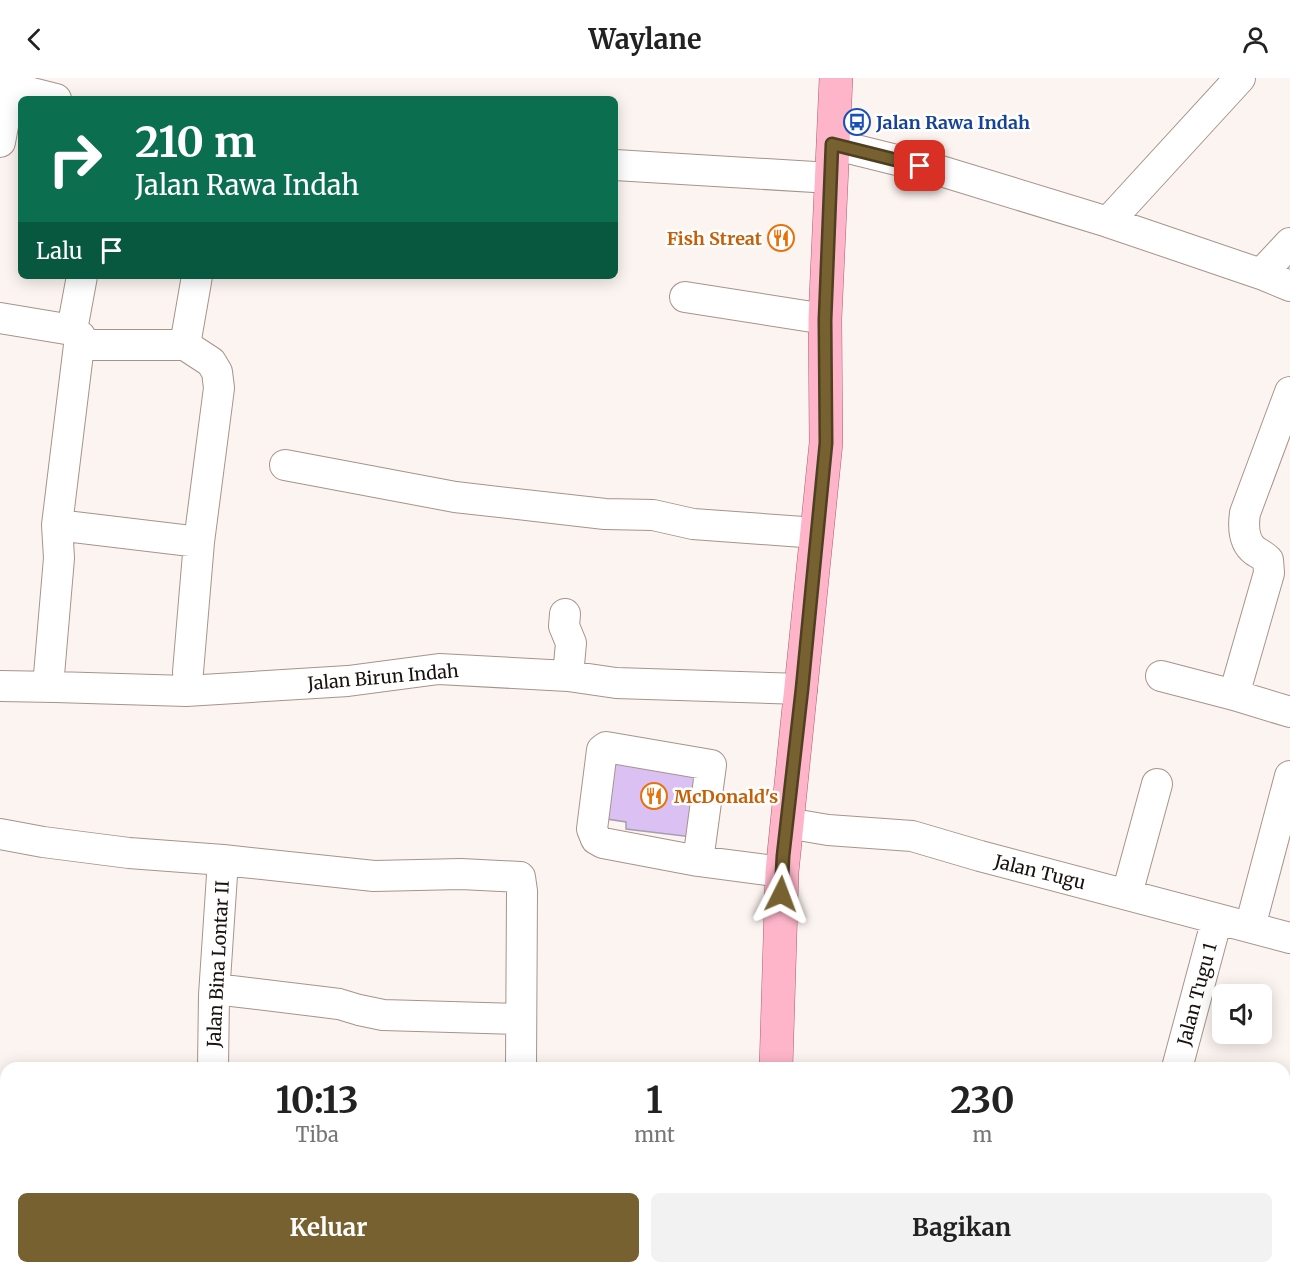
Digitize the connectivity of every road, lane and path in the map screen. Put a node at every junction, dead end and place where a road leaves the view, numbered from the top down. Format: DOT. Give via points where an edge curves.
graph roads {
  1 [pos="836,78"];
  2 [pos="1240,78"];
  3 [pos="5,87"];
  4 [pos="47,91"];
  5 [pos="0,142"];
  6 [pos="832,144"];
  7 [pos="618,165"];
  8 [pos="831,178"];
  9 [pos="1108,222"];
  10 [pos="1290,243"];
  11 [pos="1261,274"];
  12 [pos="82,279"];
  13 [pos="196,279"];
  14 [pos="1290,286"];
  15 [pos="685,297"];
  16 [pos="0,318"];
  17 [pos="825,320"];
  18 [pos="76,338"];
  19 [pos="185,345"];
  20 [pos="1290,392"];
  21 [pos="1278,458"];
  22 [pos="285,465"];
  23 [pos="57,525"];
  24 [pos="817,533"];
  25 [pos="199,542"];
  26 [pos="44,573"];
  27 [pos="565,614"];
  28 [pos="188,672"];
  29 [pos="568,676"];
  30 [pos="1161,676"];
  31 [pos="41,680"];
  32 [pos="0,686"];
  33 [pos="802,689"];
  34 [pos="1234,695"];
  35 [pos="1290,712"];
  36 [pos="1290,776"];
  37 [pos="1157,784"];
  38 [pos="787,824"];
  39 [pos="0,834"];
  40 [pos="223,860"];
  41 [pos="698,861"];
  42 [pos="782,872"];
  43 [pos="1127,894"];
  44 [pos="1217,919"];
  45 [pos="1250,927"];
  46 [pos="1290,938"];
  47 [pos="215,989"];
  48 [pos="521,1019"];
  49 [pos="213,1062"];
  50 [pos="521,1062"];
  51 [pos="776,1062"];
  52 [pos="1179,1062"];
  1 -- 6 [label="main road"];
  2 -- 9 [label="street"];
  3 -- 4 [label="street"];
  3 -- 5 [label="street"];
  6 -- 8 [label="main road"];
  6 -- 9 [label="street" via="941,171"];
  7 -- 8 [label="street"];
  8 -- 17 [label="main road"];
  9 -- 11 [label="street"];
  10 -- 11 [label="street"];
  11 -- 14 [label="street"];
  12 -- 18 [label="street"];
  13 -- 19 [label="street"];
  15 -- 17 [label="street"];
  16 -- 18 [label="street"];
  17 -- 24 [label="main road" via="826,443"];
  18 -- 19 [label="street"];
  18 -- 23 [label="street"];
  19 -- 25 [label="street" via="211,362 219,388"];
  20 -- 21 [label="street"];
  21 -- 34 [label="street" via="1245,513 1246,542 1268,560 1269,573"];
  22 -- 24 [label="street" via="455,497 605,514 653,515 693,524"];
  23 -- 25 [label="street"];
  23 -- 31 [label="street" via="59,558"];
  24 -- 33 [label="main road"];
  25 -- 28 [label="street"];
  26 -- 31 [label="street"];
  27 -- 29 [label="street" via="564,626 571,644"];
  29 -- 31 [label="street, Jalan Birun Indah" via="439,669 348,681 186,691"];
  29 -- 33 [label="street, Jalan Birun Indah" via="616,683"];
  30 -- 34 [label="street"];
  31 -- 32 [label="street, Jalan Birun Indah"];
  33 -- 38 [label="main road"];
  34 -- 35 [label="street"];
  36 -- 45 [label="street"];
  37 -- 43 [label="street"];
  38 -- 42 [label="main road"];
  38 -- 43 [label="street, Jalan Tugu" via="912,836"];
  39 -- 40 [label="street" via="129,853"];
  40 -- 47 [label="street, Jalan Bina Lontar II"];
  40 -- 48 [label="street" via="374,876 520,877"];
  41 -- 41 [label="street" via="596,839 592,829 602,750 606,747 711,765"];
  41 -- 42 [label="street"];
  42 -- 51 [label="main road"];
  43 -- 44 [label="street, Jalan Tugu"];
  44 -- 45 [label="street, Jalan Tugu"];
  44 -- 52 [label="street, Jalan Tugu 1"];
  45 -- 46 [label="street, Jalan Tugu"];
  47 -- 48 [label="street" via="339,1004 383,1015"];
  47 -- 49 [label="street, Jalan Bina Lontar II"];
  48 -- 50 [label="street"];
}
